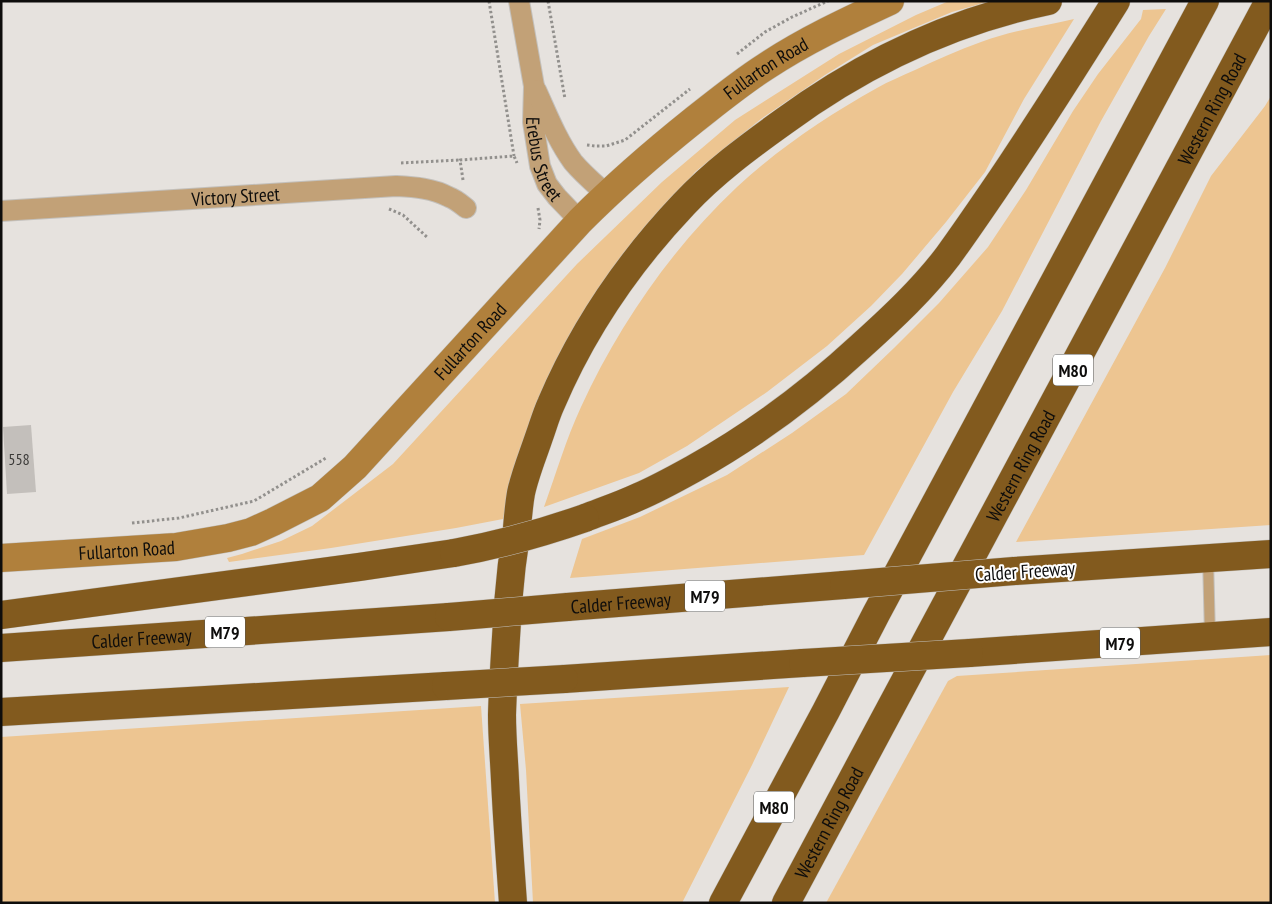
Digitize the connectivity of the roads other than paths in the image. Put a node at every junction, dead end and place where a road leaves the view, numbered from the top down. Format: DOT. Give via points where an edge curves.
graph roads {
  1 [pos="519,1"];
  2 [pos="890,1"];
  3 [pos="1116,1"];
  4 [pos="1205,1"];
  5 [pos="1269,1"];
  6 [pos="1043,2"];
  7 [pos="534,86"];
  8 [pos="606,194"];
  9 [pos="466,208"];
  10 [pos="1,211"];
  11 [pos="580,221"];
  12 [pos="1271,554"];
  13 [pos="1,558"];
  14 [pos="1208,558"];
  15 [pos="1,615"];
  16 [pos="1271,632"];
  17 [pos="1210,637"];
  18 [pos="1,648"];
  19 [pos="1,712"];
  20 [pos="513,903"];
  21 [pos="723,903"];
  22 [pos="786,903"];
  1 -- 7 [label="street, Erebus Street"];
  2 -- 8 [label="main road, Fullarton Road" via="805,43 765,67 654,152"];
  3 -- 15 [label="highway, bridge" via="1025,145 971,224 922,286 819,384 746,438 673,480 640,497 585,518 485,547 360,568"];
  4 -- 21 [label="highway, M80"];
  5 -- 22 [label="highway, Western Ring Road / M80"];
  6 -- 20 [label="highway" via="938,34 908,47 840,83 762,136 685,202 659,231 611,294 586,334 550,405 533,453 521,493 512,562 502,716"];
  7 -- 8 [label="street, Erebus Street" via="560,142 574,163"];
  7 -- 11 [label="street, Erebus Street" via="533,122 543,175 539,190 556,197"];
  8 -- 11 [label="main road, Fullarton Road"];
  9 -- 10 [label="street, Victory Street" via="450,197 430,190 396,186"];
  11 -- 13 [label="main road, Fullarton Road" via="355,467 320,498 251,532 201,544"];
  12 -- 14 [label="highway, Calder Freeway / M79"];
  14 -- 17 [label="lane"];
  14 -- 18 [label="highway, Calder Freeway / M79, bridge"];
  16 -- 17 [label="highway, M79"];
  17 -- 19 [label="highway, M79, bridge"];
}
